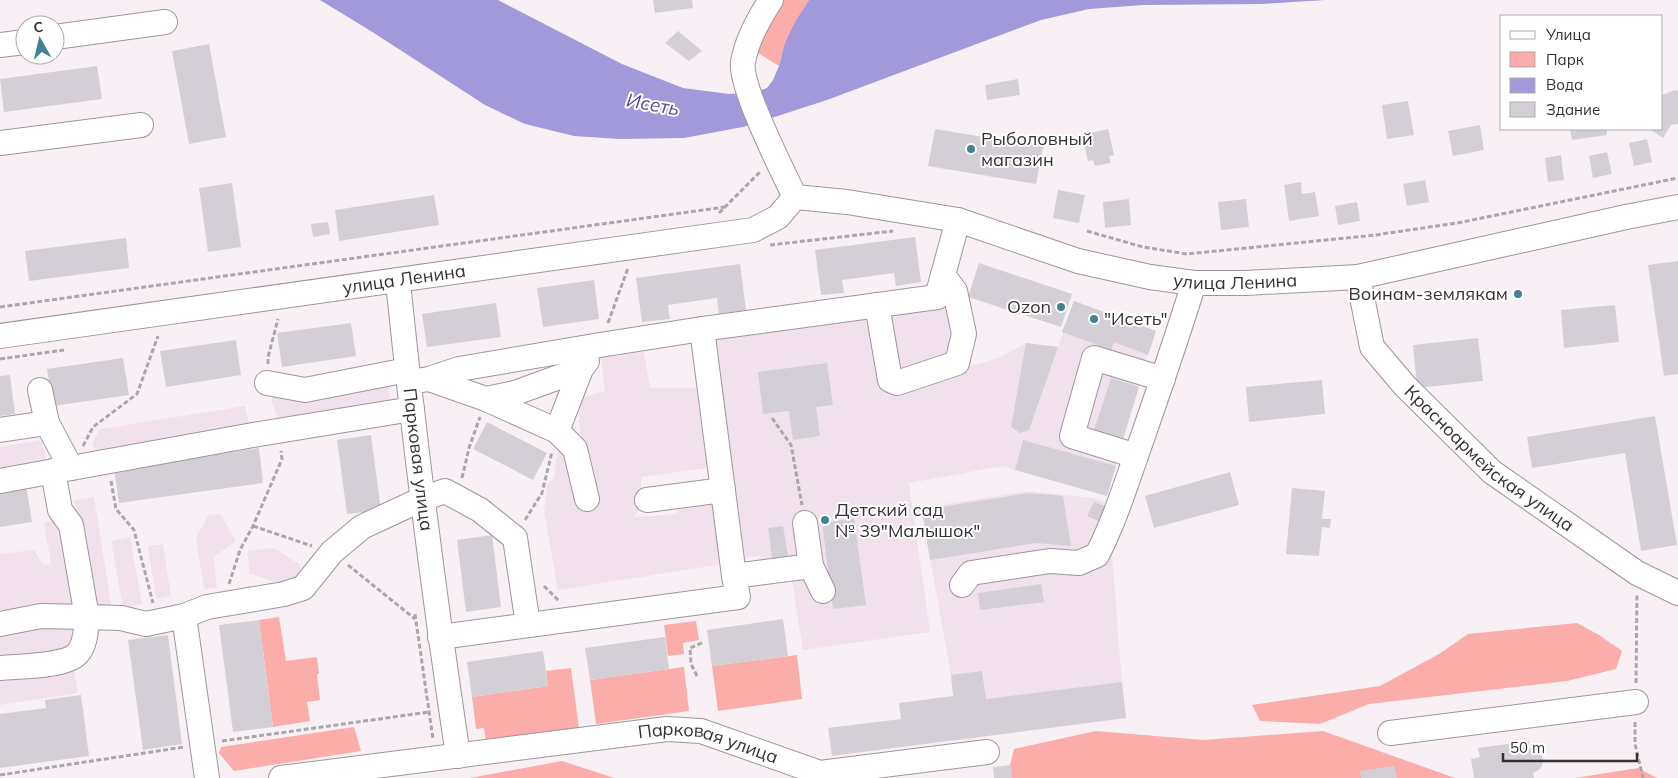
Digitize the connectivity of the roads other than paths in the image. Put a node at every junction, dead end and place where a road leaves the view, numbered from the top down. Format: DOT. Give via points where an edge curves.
graph roads {
  1 [pos="771,0"];
  2 [pos="757,10"];
  3 [pos="165,22"];
  4 [pos="65,37"];
  5 [pos="15,43"];
  6 [pos="0,45"];
  7 [pos="141,125"];
  8 [pos="0,143"];
  9 [pos="795,197"];
  10 [pos="1678,207"];
  11 [pos="958,220"];
  12 [pos="943,275"];
  13 [pos="1358,277"];
  14 [pos="396,281"];
  15 [pos="1194,283"];
  16 [pos="877,305"];
  17 [pos="702,329"];
  18 [pos="0,336"];
  19 [pos="600,344"];
  20 [pos="581,369"];
  21 [pos="415,377"];
  22 [pos="1163,379"];
  23 [pos="267,383"];
  24 [pos="40,390"];
  25 [pos="486,399"];
  26 [pos="412,409"];
  27 [pos="47,423"];
  28 [pos="0,430"];
  29 [pos="557,430"];
  30 [pos="1136,456"];
  31 [pos="62,470"];
  32 [pos="0,481"];
  33 [pos="723,490"];
  34 [pos="422,499"];
  35 [pos="586,499"];
  36 [pos="647,500"];
  37 [pos="805,523"];
  38 [pos="811,566"];
  39 [pos="734,576"];
  40 [pos="962,585"];
  41 [pos="823,591"];
  42 [pos="1678,593"];
  43 [pos="184,616"];
  44 [pos="87,617"];
  45 [pos="0,624"];
  46 [pos="528,625"];
  47 [pos="440,636"];
  48 [pos="0,668"];
  49 [pos="1636,702"];
  50 [pos="1390,733"];
  51 [pos="986,752"];
  52 [pos="458,756"];
  53 [pos="207,778"];
  54 [pos="281,778"];
  1 -- 2 [label="street"];
  2 -- 9 [label="street" via="742,64 748,91"];
  3 -- 4 [label="street"];
  5 -- 6 [label="street"];
  7 -- 8 [label="street"];
  9 -- 11 [label="street, улица Ленина"];
  9 -- 14 [label="street, улица Ленина" via="778,217 752,230"];
  10 -- 13 [label="street, улица Ленина"];
  11 -- 12 [label="street"];
  11 -- 15 [label="street, улица Ленина" via="1078,261"];
  12 -- 16 [label="street" via="937,297"];
  12 -- 16 [label="street" via="955,291 964,334 957,363 897,383 890,380"];
  13 -- 15 [label="street, улица Ленина"];
  13 -- 42 [label="street, Красноармейская улица" via="1372,347 1404,386 1492,472 1637,574"];
  14 -- 18 [label="street, улица Ленина"];
  14 -- 21 [label="street, Парковая улица"];
  15 -- 22 [label="street"];
  16 -- 17 [label="street"];
  17 -- 19 [label="street"];
  17 -- 33 [label="street"];
  19 -- 20 [label="street"];
  19 -- 21 [label="street"];
  20 -- 25 [label="street" via="515,393"];
  20 -- 29 [label="street"];
  21 -- 23 [label="street" via="304,390"];
  21 -- 25 [label="street"];
  21 -- 26 [label="street, Парковая улица"];
  22 -- 30 [label="street"];
  22 -- 30 [label="street" via="1094,358 1072,436"];
  24 -- 27 [label="street"];
  25 -- 29 [label="street"];
  26 -- 31 [label="street"];
  26 -- 34 [label="street, Парковая улица"];
  27 -- 28 [label="street"];
  27 -- 31 [label="street"];
  29 -- 35 [label="street" via="575,450"];
  30 -- 40 [label="street" via="1110,530 1097,555 1079,563 1050,561 971,573"];
  31 -- 32 [label="street"];
  31 -- 44 [label="street" via="60,510 71,525"];
  33 -- 36 [label="street"];
  33 -- 39 [label="street"];
  34 -- 43 [label="street" via="362,527 332,552 303,588 206,607"];
  34 -- 46 [label="street" via="445,491 480,510 515,538"];
  34 -- 47 [label="street, Парковая улица"];
  37 -- 38 [label="street"];
  38 -- 39 [label="street"];
  38 -- 41 [label="street"];
  39 -- 46 [label="street" via="738,597"];
  43 -- 44 [label="street" via="146,624 121,618"];
  43 -- 53 [label="street"];
  44 -- 45 [label="street" via="41,616"];
  44 -- 48 [label="street" via="85,637 76,654 58,663"];
  46 -- 47 [label="street"];
  47 -- 52 [label="street, Парковая улица"];
  49 -- 50 [label="street"];
  51 -- 52 [label="street, Парковая улица" via="820,773 701,731 666,729"];
  52 -- 54 [label="street, Парковая улица"];
}
